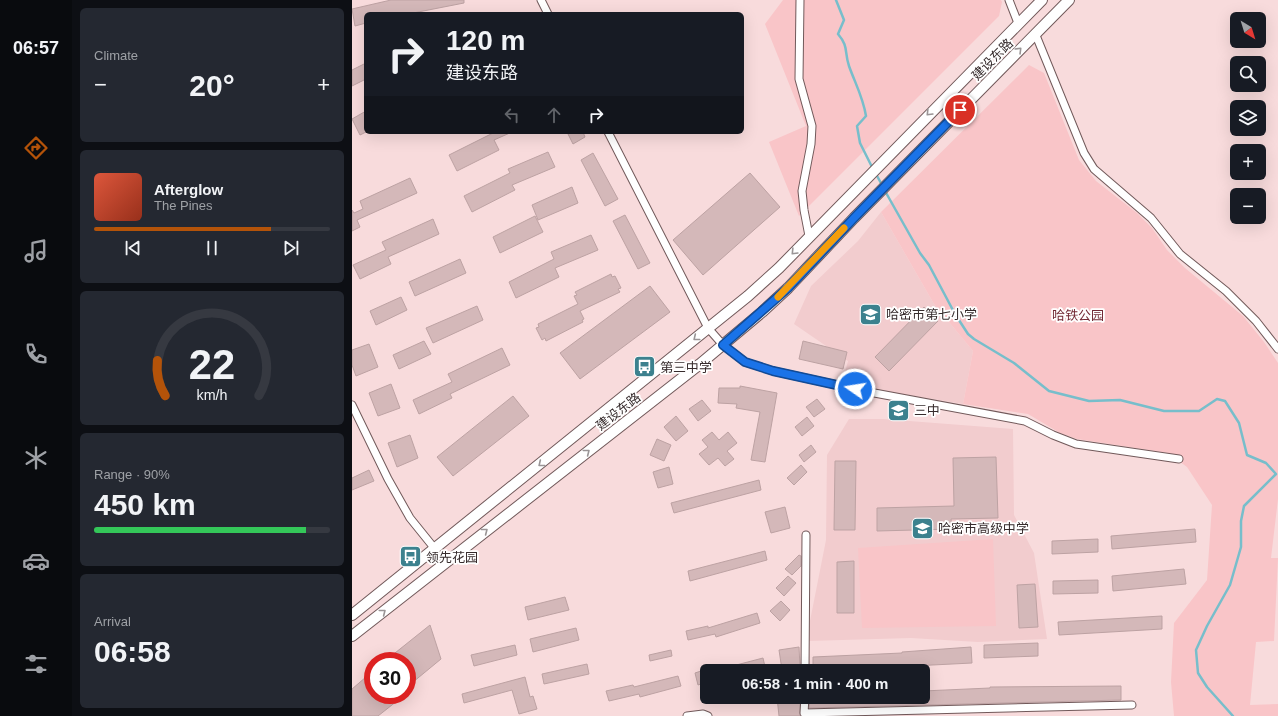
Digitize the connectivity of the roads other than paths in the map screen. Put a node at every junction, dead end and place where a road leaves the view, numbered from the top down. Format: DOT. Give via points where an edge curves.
graph roads {
  1 [pos="541,0"];
  2 [pos="800,0"];
  3 [pos="1010,0"];
  4 [pos="1042,0"];
  5 [pos="1069,0"];
  6 [pos="547,12"];
  7 [pos="1018,23"];
  8 [pos="1035,33"];
  9 [pos="609,134"];
  10 [pos="810,236"];
  11 [pos="708,328"];
  12 [pos="723,345"];
  13 [pos="1278,349"];
  14 [pos="352,405"];
  15 [pos="1179,460"];
  16 [pos="806,535"];
  17 [pos="435,549"];
  18 [pos="352,615"];
  19 [pos="352,636"];
  20 [pos="805,664"];
  21 [pos="805,704"];
  22 [pos="1132,705"];
  23 [pos="1002,707"];
  24 [pos="922,713"];
  25 [pos="836,714"];
  26 [pos="687,716"];
  27 [pos="708,716"];
  28 [pos="1002,716"];
  1 -- 6 [label="street"];
  2 -- 10 [label="street" via="799,79 812,126 802,191"];
  3 -- 7 [label="street"];
  4 -- 7 [label="main road, 建设东路"];
  5 -- 8 [label="main road, 建设东路"];
  7 -- 10 [label="main road, 建设东路, one-way"];
  12 -- 8 [label="main road, 建设东路, one-way" via="788,288"];
  8 -- 13 [label="street" via="1084,154 1094,169 1151,218 1180,254 1226,291 1256,321"];
  9 -- 11 [label="street"];
  10 -- 11 [label="main road, 建设东路, one-way" via="779,268"];
  11 -- 12 [label="street"];
  11 -- 17 [label="main road, 建设东路, one-way"];
  12 -- 15 [label="street" via="745,362 773,371 868,392 1025,421 1076,444"];
  19 -- 12 [label="main road, 建设东路, one-way"];
  14 -- 17 [label="street" via="410,518"];
  16 -- 20 [label="street"];
  17 -- 18 [label="main road, 建设东路"];
  21 -- 25 [label="street" via="804,713"];
  22 -- 24 [label="street"];
  23 -- 28 [label="street"];
  24 -- 25 [label="street"];
  26 -- 27 [label="street"];
}
